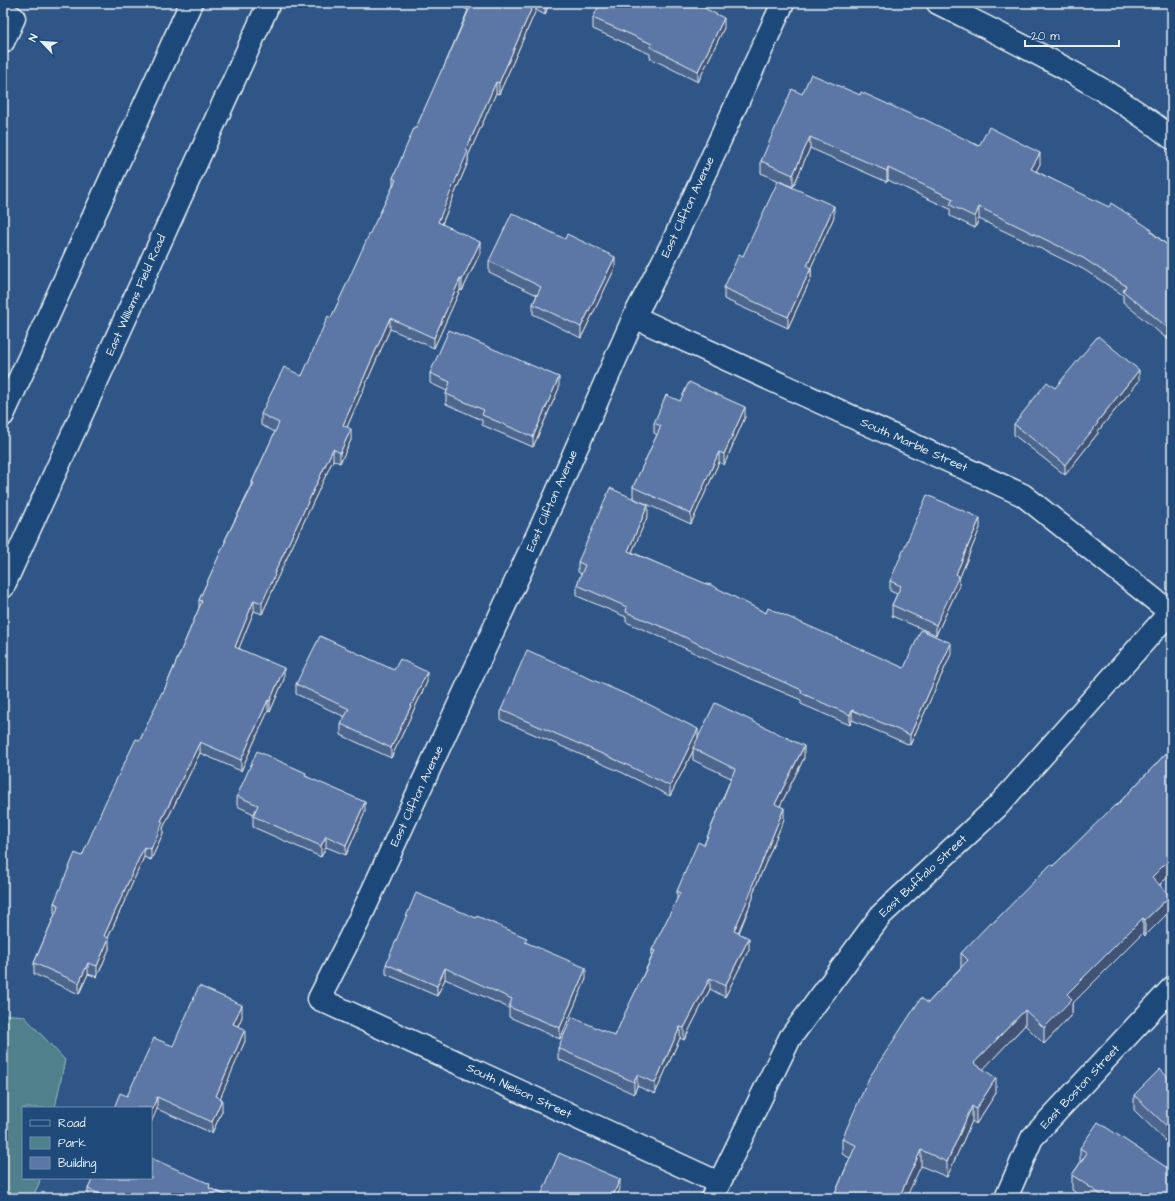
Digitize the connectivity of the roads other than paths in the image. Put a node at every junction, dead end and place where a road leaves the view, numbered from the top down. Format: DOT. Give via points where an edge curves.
graph roads {
  1 [pos="191,3"];
  2 [pos="269,3"];
  3 [pos="783,3"];
  4 [pos="938,3"];
  5 [pos="8,15"];
  6 [pos="3,42"];
  7 [pos="1172,138"];
  8 [pos="634,317"];
  9 [pos="3,415"];
  10 [pos="3,587"];
  11 [pos="1171,611"];
  12 [pos="1172,988"];
  13 [pos="319,999"];
  14 [pos="716,1190"];
  15 [pos="1006,1198"];
  1 -- 9 [label="street"];
  2 -- 10 [label="street, East Williams Field Road"];
  3 -- 8 [label="street, East Clifton Avenue" via="672,244"];
  4 -- 7 [label="street" via="1062,65 1144,116"];
  5 -- 6 [label="street"];
  8 -- 11 [label="street, South Marble Street" via="1023,495"];
  8 -- 13 [label="street, East Clifton Avenue" via="554,499 363,911"];
  11 -- 14 [label="street, East Buffalo Street" via="997,808 880,915 790,1038"];
  12 -- 15 [label="street, East Boston Street" via="1032,1138"];
  13 -- 14 [label="street, South Nielson Street"];
}
